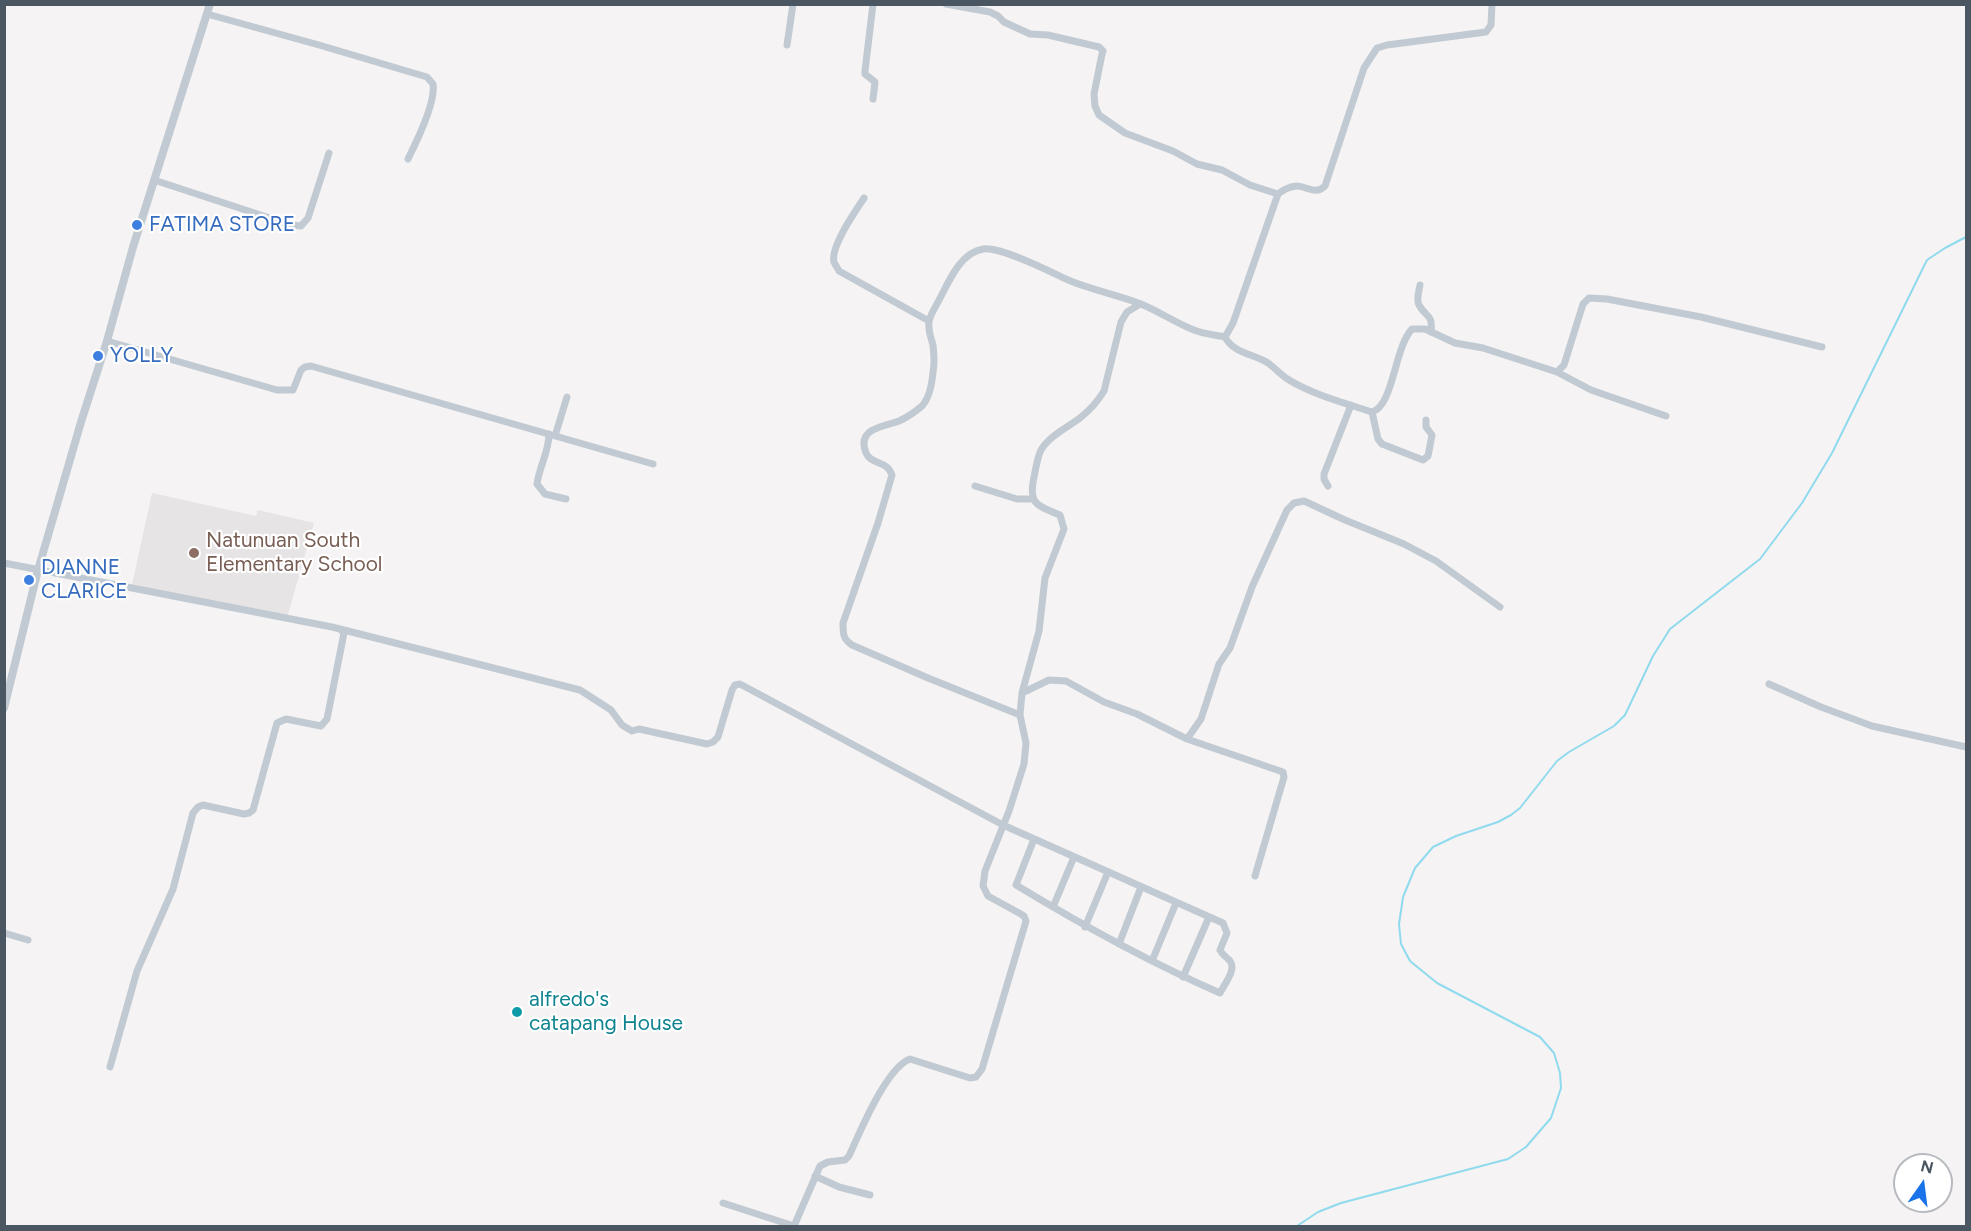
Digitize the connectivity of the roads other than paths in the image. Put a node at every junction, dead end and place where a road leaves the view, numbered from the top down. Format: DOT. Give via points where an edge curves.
graph roads {
  1 [pos="210,4"];
  2 [pos="793,4"];
  3 [pos="873,4"];
  4 [pos="946,4"];
  5 [pos="1492,4"];
  6 [pos="958,6"];
  7 [pos="207,14"];
  8 [pos="787,45"];
  9 [pos="873,99"];
  10 [pos="328,153"];
  11 [pos="408,159"];
  12 [pos="154,180"];
  13 [pos="1278,194"];
  14 [pos="864,198"];
  15 [pos="1420,285"];
  16 [pos="1140,304"];
  17 [pos="928,321"];
  18 [pos="1431,332"];
  19 [pos="1226,337"];
  20 [pos="107,340"];
  21 [pos="1821,347"];
  22 [pos="1557,372"];
  23 [pos="567,397"];
  24 [pos="1351,405"];
  25 [pos="1371,411"];
  26 [pos="1666,416"];
  27 [pos="1426,420"];
  28 [pos="552,435"];
  29 [pos="653,464"];
  30 [pos="975,486"];
  31 [pos="1328,486"];
  32 [pos="566,499"];
  33 [pos="1032,499"];
  34 [pos="4,563"];
  35 [pos="38,570"];
  36 [pos="1500,607"];
  37 [pos="340,629"];
  38 [pos="1769,684"];
  39 [pos="1022,693"];
  40 [pos="4,708"];
  41 [pos="1020,715"];
  42 [pos="1187,739"];
  43 [pos="1966,747"];
  44 [pos="1003,825"];
  45 [pos="1034,839"];
  46 [pos="1074,857"];
  47 [pos="1108,872"];
  48 [pos="1255,876"];
  49 [pos="1141,887"];
  50 [pos="1176,903"];
  51 [pos="1053,908"];
  52 [pos="1209,917"];
  53 [pos="1084,927"];
  54 [pos="4,933"];
  55 [pos="28,940"];
  56 [pos="1119,944"];
  57 [pos="1152,962"];
  58 [pos="1183,977"];
  59 [pos="110,1067"];
  60 [pos="815,1176"];
  61 [pos="870,1195"];
  62 [pos="723,1203"];
  63 [pos="794,1226"];
  1 -- 7 [label="street"];
  2 -- 8 [label="street"];
  3 -- 9 [label="street" via="865,71 875,82"];
  4 -- 6 [label="street"];
  5 -- 13 [label="street" via="1491,25 1486,32 1377,48 1364,68 1324,186 1312,191 1294,185"];
  6 -- 13 [label="street" via="990,12 1030,34 1099,47 1102,54 1094,94 1099,115 1125,133"];
  7 -- 11 [label="street" via="427,78 434,88 420,135"];
  7 -- 12 [label="street"];
  10 -- 12 [label="street" via="308,218 301,226"];
  12 -- 20 [label="street"];
  13 -- 19 [label="street"];
  14 -- 17 [label="street" via="835,252 834,263 839,270"];
  15 -- 18 [label="street" via="1418,302 1430,317"];
  16 -- 17 [label="street" via="985,248 974,252 955,271"];
  16 -- 19 [label="street" via="1194,330"];
  16 -- 33 [label="street" via="1127,312 1121,322 1099,400 1042,448"];
  17 -- 41 [label="street" via="934,353 928,398 900,420 870,431 865,438 867,455 886,465 892,475 843,633 845,641 852,645"];
  18 -- 22 [label="street" via="1455,343"];
  18 -- 25 [label="street" via="1412,329 1406,335 1387,397 1382,406"];
  19 -- 24 [label="street" via="1232,347 1268,363 1292,382"];
  20 -- 28 [label="street" via="277,390 293,390 302,370 311,366"];
  20 -- 35 [label="street"];
  21 -- 22 [label="street" via="1701,317 1594,297 1583,304 1564,365"];
  22 -- 26 [label="street" via="1591,390"];
  23 -- 28 [label="street"];
  24 -- 25 [label="street"];
  24 -- 31 [label="street" via="1324,474"];
  25 -- 27 [label="street" via="1382,444 1423,460 1428,456 1432,435"];
  28 -- 29 [label="street"];
  28 -- 32 [label="street" via="537,484 545,494"];
  30 -- 33 [label="street" via="1017,499"];
  33 -- 39 [label="street" via="1060,515 1064,529 1045,578 1039,631"];
  34 -- 35 [label="street"];
  35 -- 37 [label="street"];
  35 -- 40 [label="street"];
  36 -- 42 [label="street" via="1425,553 1311,503 1294,503 1287,510 1252,587 1230,648 1219,664 1201,719"];
  37 -- 44 [label="street" via="580,690 611,710 622,725 632,730 707,744 718,737 732,690 740,684"];
  37 -- 59 [label="street" via="344,639 324,723 321,726 286,719 277,723 249,813 203,806 193,813 173,889 137,971"];
  38 -- 43 [label="street" via="1872,726"];
  39 -- 41 [label="street"];
  39 -- 42 [label="street" via="1049,680 1066,681"];
  41 -- 44 [label="street" via="1026,754"];
  42 -- 48 [label="street" via="1283,772"];
  44 -- 45 [label="street"];
  44 -- 60 [label="street" via="983,886 988,897 1024,916 1026,921 980,1074 970,1078 910,1059 904,1061 886,1084 849,1156 841,1162 824,1163"];
  45 -- 46 [label="street"];
  45 -- 51 [label="street" via="1016,885"];
  46 -- 47 [label="street"];
  46 -- 51 [label="street"];
  47 -- 49 [label="street"];
  47 -- 53 [label="street"];
  49 -- 50 [label="street"];
  49 -- 56 [label="street"];
  50 -- 52 [label="street"];
  50 -- 57 [label="street"];
  51 -- 53 [label="street"];
  52 -- 58 [label="street"];
  52 -- 58 [label="street" via="1222,922 1227,933 1220,950 1232,965 1231,973 1220,993"];
  53 -- 56 [label="street"];
  54 -- 55 [label="street"];
  56 -- 57 [label="street"];
  57 -- 58 [label="street"];
  60 -- 61 [label="street"];
  60 -- 63 [label="street"];
  62 -- 63 [label="street"];
}
